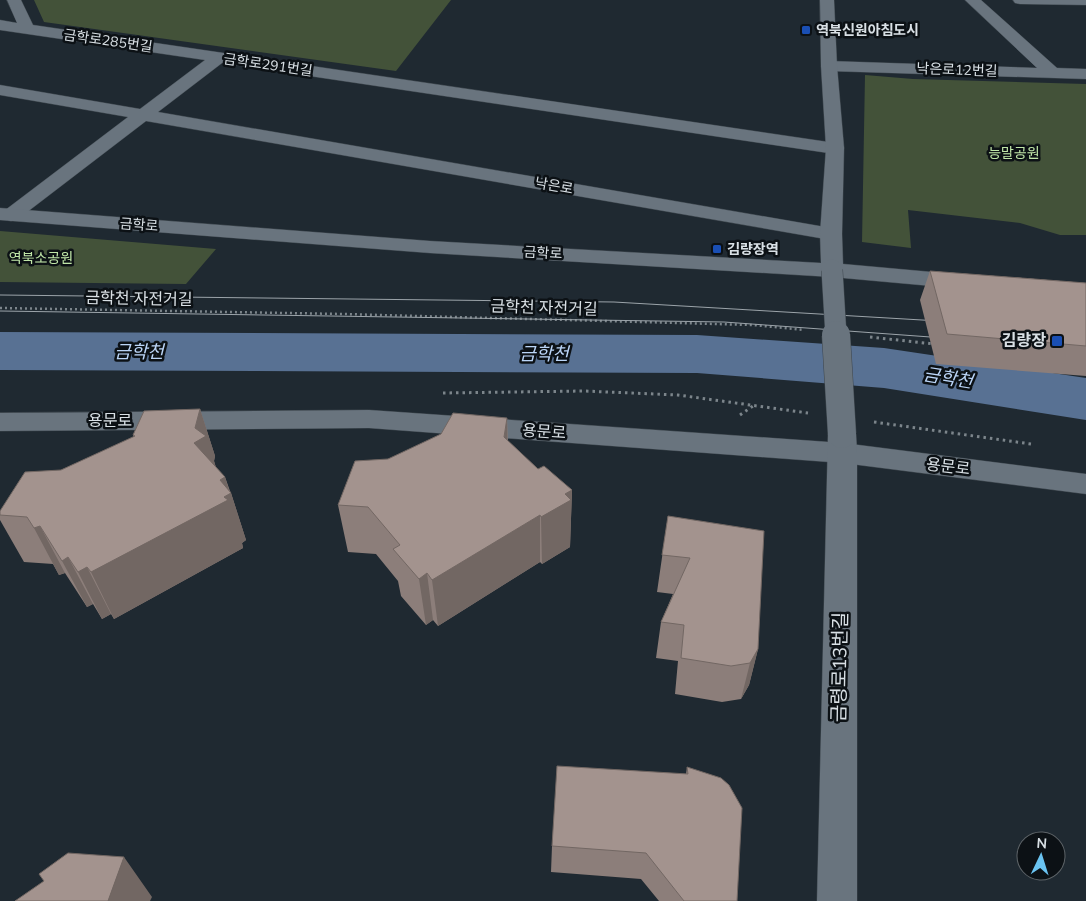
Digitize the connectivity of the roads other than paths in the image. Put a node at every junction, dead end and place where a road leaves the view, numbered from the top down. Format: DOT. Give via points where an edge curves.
graph roads {
  1 [pos="14,0"];
  2 [pos="827,0"];
  3 [pos="972,0"];
  4 [pos="1020,0"];
  5 [pos="1050,0"];
  6 [pos="1086,1"];
  7 [pos="1086,16"];
  8 [pos="0,25"];
  9 [pos="27,29"];
  10 [pos="0,42"];
  11 [pos="219,57"];
  12 [pos="829,66"];
  13 [pos="1053,73"];
  14 [pos="1086,74"];
  15 [pos="0,90"];
  16 [pos="142,115"];
  17 [pos="835,148"];
  18 [pos="6,215"];
  19 [pos="831,234"];
  20 [pos="832,270"];
  21 [pos="988,284"];
  22 [pos="0,422"];
  23 [pos="843,444"];
  24 [pos="1086,484"];
  25 [pos="837,901"];
  1 -- 9 [label="street"];
  2 -- 12 [label="street"];
  3 -- 13 [label="street"];
  4 -- 5 [label="street"];
  5 -- 6 [label="street"];
  5 -- 7 [label="street"];
  8 -- 9 [label="street, 금학로285번길"];
  9 -- 10 [label="street"];
  9 -- 11 [label="street, 금학로285번길"];
  11 -- 16 [label="street, 금학로291번길"];
  11 -- 17 [label="street, 금학로291번길"];
  12 -- 13 [label="street, 낙은로12번길"];
  12 -- 17 [label="street"];
  13 -- 14 [label="street, 낙은로12번길"];
  15 -- 16 [label="street"];
  16 -- 18 [label="street, 금학로291번길"];
  16 -- 19 [label="street, 낙은로"];
  17 -- 19 [label="street"];
  18 -- 20 [label="street, 금학로" via="430,247"];
  19 -- 20 [label="street"];
  20 -- 21 [label="street, 금학로"];
  20 -- 23 [label="street, 금령로13번길, bridge"];
  22 -- 23 [label="street, 용문로" via="369,419"];
  23 -- 24 [label="street, 용문로"];
  23 -- 25 [label="street, 금령로13번길"];
}
